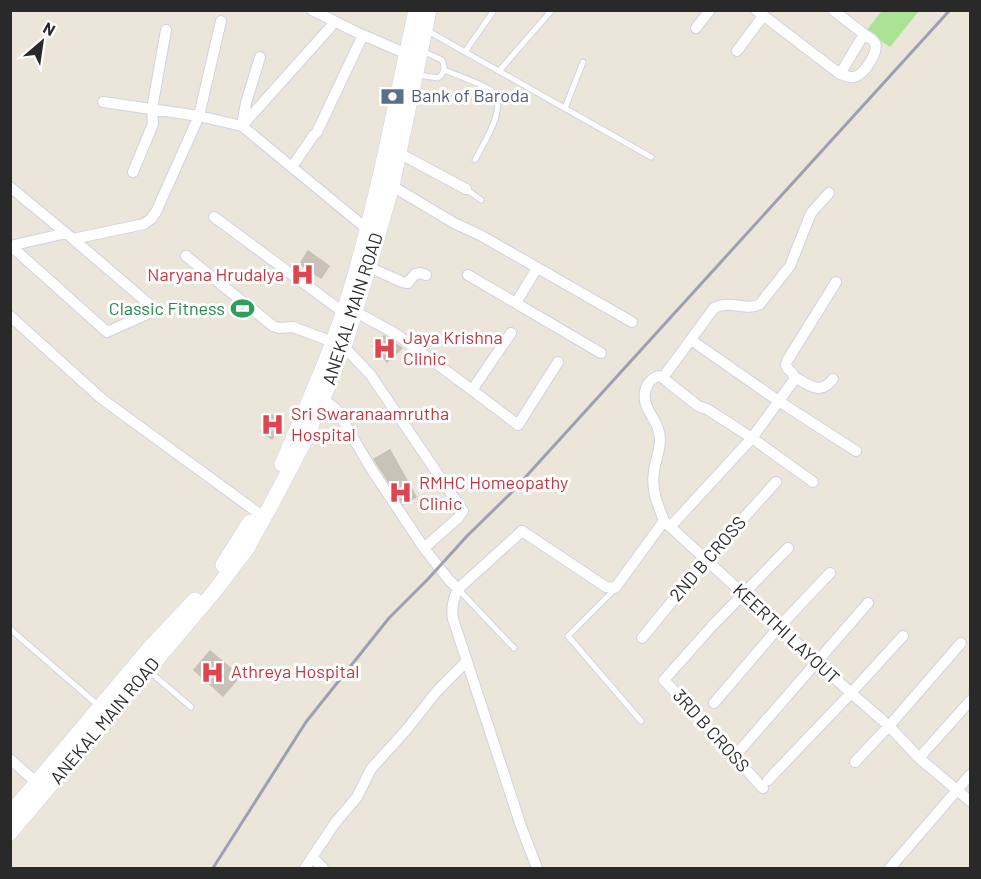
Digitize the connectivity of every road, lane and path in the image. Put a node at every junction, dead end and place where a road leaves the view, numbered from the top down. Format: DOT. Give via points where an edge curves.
graph roads {
  1 [pos="312,10"];
  2 [pos="429,10"];
  3 [pos="494,10"];
  4 [pos="552,10"];
  5 [pos="710,10"];
  6 [pos="833,10"];
  7 [pos="760,13"];
  8 [pos="221,21"];
  9 [pos="418,21"];
  10 [pos="335,22"];
  11 [pos="696,28"];
  12 [pos="166,30"];
  13 [pos="864,34"];
  14 [pos="363,35"];
  15 [pos="737,51"];
  16 [pos="413,52"];
  17 [pos="465,52"];
  18 [pos="260,57"];
  19 [pos="582,62"];
  20 [pos="444,69"];
  21 [pos="499,71"];
  22 [pos="415,74"];
  23 [pos="840,74"];
  24 [pos="103,102"];
  25 [pos="564,108"];
  26 [pos="152,109"];
  27 [pos="199,116"];
  28 [pos="242,126"];
  29 [pos="393,150"];
  30 [pos="651,157"];
  31 [pos="475,160"];
  32 [pos="292,167"];
  33 [pos="133,172"];
  34 [pos="392,186"];
  35 [pos="10,187"];
  36 [pos="466,189"];
  37 [pos="829,193"];
  38 [pos="481,200"];
  39 [pos="214,217"];
  40 [pos="367,229"];
  41 [pos="69,236"];
  42 [pos="11,246"];
  43 [pos="186,256"];
  44 [pos="369,267"];
  45 [pos="537,268"];
  46 [pos="426,275"];
  47 [pos="468,275"];
  48 [pos="836,282"];
  49 [pos="516,303"];
  50 [pos="349,312"];
  51 [pos="10,316"];
  52 [pos="632,322"];
  53 [pos="511,333"];
  54 [pos="691,339"];
  55 [pos="338,345"];
  56 [pos="601,353"];
  57 [pos="558,362"];
  58 [pos="664,376"];
  59 [pos="795,377"];
  60 [pos="833,379"];
  61 [pos="472,390"];
  62 [pos="318,395"];
  63 [pos="780,402"];
  64 [pos="752,438"];
  65 [pos="856,451"];
  66 [pos="776,482"];
  67 [pos="813,482"];
  68 [pos="257,512"];
  69 [pos="667,524"];
  70 [pos="424,548"];
  71 [pos="788,548"];
  72 [pos="706,560"];
  73 [pos="830,573"];
  74 [pos="610,588"];
  75 [pos="458,589"];
  76 [pos="742,594"];
  77 [pos="868,603"];
  78 [pos="779,627"];
  79 [pos="10,629"];
  80 [pos="903,636"];
  81 [pos="642,638"];
  82 [pos="961,642"];
  83 [pos="514,648"];
  84 [pos="466,662"];
  85 [pos="816,662"];
  86 [pos="148,670"];
  87 [pos="851,693"];
  88 [pos="970,701"];
  89 [pos="714,703"];
  90 [pos="100,707"];
  91 [pos="191,707"];
  92 [pos="641,721"];
  93 [pos="889,726"];
  94 [pos="734,757"];
  95 [pos="919,758"];
  96 [pos="10,759"];
  97 [pos="855,762"];
  98 [pos="970,775"];
  99 [pos="37,783"];
  100 [pos="956,790"];
  101 [pos="970,801"];
  102 [pos="10,814"];
  103 [pos="10,833"];
  104 [pos="312,857"];
  105 [pos="305,868"];
  106 [pos="323,868"];
  107 [pos="537,868"];
  108 [pos="890,868"];
  1 -- 10 [label="street"];
  2 -- 9 [label="main road, ANEKAL MAIN ROAD"];
  3 -- 17 [label="lane"];
  4 -- 21 [label="lane"];
  5 -- 11 [label="street"];
  6 -- 13 [label="street"];
  7 -- 15 [label="street"];
  7 -- 23 [label="street"];
  8 -- 27 [label="street"];
  9 -- 16 [label="main road, ANEKAL MAIN ROAD"];
  9 -- 17 [label="lane"];
  10 -- 14 [label="street"];
  10 -- 28 [label="street"];
  12 -- 26 [label="street"];
  13 -- 23 [label="street"];
  13 -- 23 [label="street" via="872,39 876,52 857,76"];
  14 -- 16 [label="street"];
  14 -- 32 [label="street" via="317,132"];
  16 -- 20 [label="lane" via="442,60"];
  16 -- 22 [label="main road, ANEKAL MAIN ROAD"];
  16 -- 29 [label="main road"];
  17 -- 21 [label="lane"];
  18 -- 28 [label="street"];
  19 -- 25 [label="lane"];
  20 -- 22 [label="lane" via="438,78"];
  20 -- 31 [label="lane" via="489,89 497,98 494,124"];
  21 -- 25 [label="lane"];
  22 -- 29 [label="main road, ANEKAL MAIN ROAD"];
  24 -- 26 [label="street"];
  25 -- 30 [label="lane"];
  26 -- 27 [label="street"];
  26 -- 33 [label="street" via="153,124"];
  27 -- 28 [label="street"];
  27 -- 41 [label="street" via="151,219 144,224"];
  28 -- 32 [label="street"];
  29 -- 34 [label="main road, ANEKAL MAIN ROAD"];
  29 -- 36 [label="street"];
  29 -- 40 [label="main road"];
  32 -- 40 [label="street"];
  34 -- 44 [label="main road, ANEKAL MAIN ROAD"];
  34 -- 45 [label="street"];
  35 -- 41 [label="street"];
  36 -- 38 [label="lane"];
  37 -- 54 [label="street" via="811,213 790,266 760,304 714,308"];
  39 -- 50 [label="street"];
  40 -- 50 [label="main road"];
  41 -- 42 [label="street"];
  41 -- 42 [label="street" via="156,310 107,332"];
  43 -- 55 [label="street" via="273,326 293,327"];
  44 -- 46 [label="street" via="408,283 414,274"];
  44 -- 50 [label="main road, ANEKAL MAIN ROAD"];
  45 -- 49 [label="street"];
  45 -- 52 [label="street"];
  47 -- 49 [label="street"];
  48 -- 59 [label="street" via="785,365"];
  49 -- 56 [label="street"];
  50 -- 55 [label="main road, ANEKAL MAIN ROAD"];
  50 -- 61 [label="street" via="396,334"];
  51 -- 68 [label="street" via="102,399"];
  53 -- 61 [label="street"];
  54 -- 58 [label="street"];
  54 -- 63 [label="street"];
  55 -- 62 [label="main road, ANEKAL MAIN ROAD"];
  55 -- 70 [label="street" via="370,374 463,511"];
  57 -- 61 [label="street" via="518,425"];
  58 -- 64 [label="street" via="698,406"];
  58 -- 69 [label="street" via="648,382 645,391 660,435 654,493"];
  59 -- 60 [label="street" via="818,389"];
  59 -- 63 [label="street"];
  62 -- 68 [label="main road"];
  62 -- 70 [label="street" via="336,409"];
  62 -- 86 [label="main road, ANEKAL MAIN ROAD" via="303,444 246,550"];
  63 -- 64 [label="street"];
  63 -- 65 [label="street"];
  64 -- 67 [label="street"];
  64 -- 69 [label="street"];
  66 -- 72 [label="street, 2ND B CROSS"];
  68 -- 90 [label="main road" via="210,583"];
  69 -- 72 [label="street, KEERTHI LAYOUT"];
  69 -- 74 [label="street"];
  70 -- 75 [label="street"];
  71 -- 76 [label="street"];
  72 -- 76 [label="street, KEERTHI LAYOUT"];
  72 -- 81 [label="street, 2ND B CROSS"];
  73 -- 78 [label="street"];
  74 -- 75 [label="street" via="522,531"];
  74 -- 92 [label="lane" via="568,636"];
  75 -- 83 [label="lane"];
  75 -- 84 [label="street" via="452,610"];
  76 -- 78 [label="street, KEERTHI LAYOUT"];
  76 -- 94 [label="street, 3RD B CROSS" via="664,680"];
  77 -- 85 [label="street"];
  78 -- 85 [label="street, KEERTHI LAYOUT"];
  78 -- 89 [label="street"];
  79 -- 90 [label="lane"];
  80 -- 87 [label="street"];
  82 -- 93 [label="street"];
  84 -- 104 [label="street" via="371,769 357,797"];
  84 -- 107 [label="street"];
  85 -- 87 [label="street, KEERTHI LAYOUT"];
  85 -- 94 [label="street"];
  86 -- 91 [label="lane"];
  86 -- 103 [label="main road, ANEKAL MAIN ROAD"];
  87 -- 93 [label="street, KEERTHI LAYOUT"];
  87 -- 94 [label="street, 3RD B CROSS" via="766,784"];
  88 -- 95 [label="street"];
  90 -- 99 [label="main road"];
  93 -- 95 [label="street, KEERTHI LAYOUT"];
  93 -- 97 [label="street"];
  95 -- 100 [label="street, KEERTHI LAYOUT"];
  96 -- 99 [label="street"];
  98 -- 100 [label="street"];
  99 -- 102 [label="main road"];
  100 -- 101 [label="street, KEERTHI LAYOUT"];
  100 -- 108 [label="street"];
  104 -- 105 [label="street"];
  104 -- 106 [label="street"];
}
